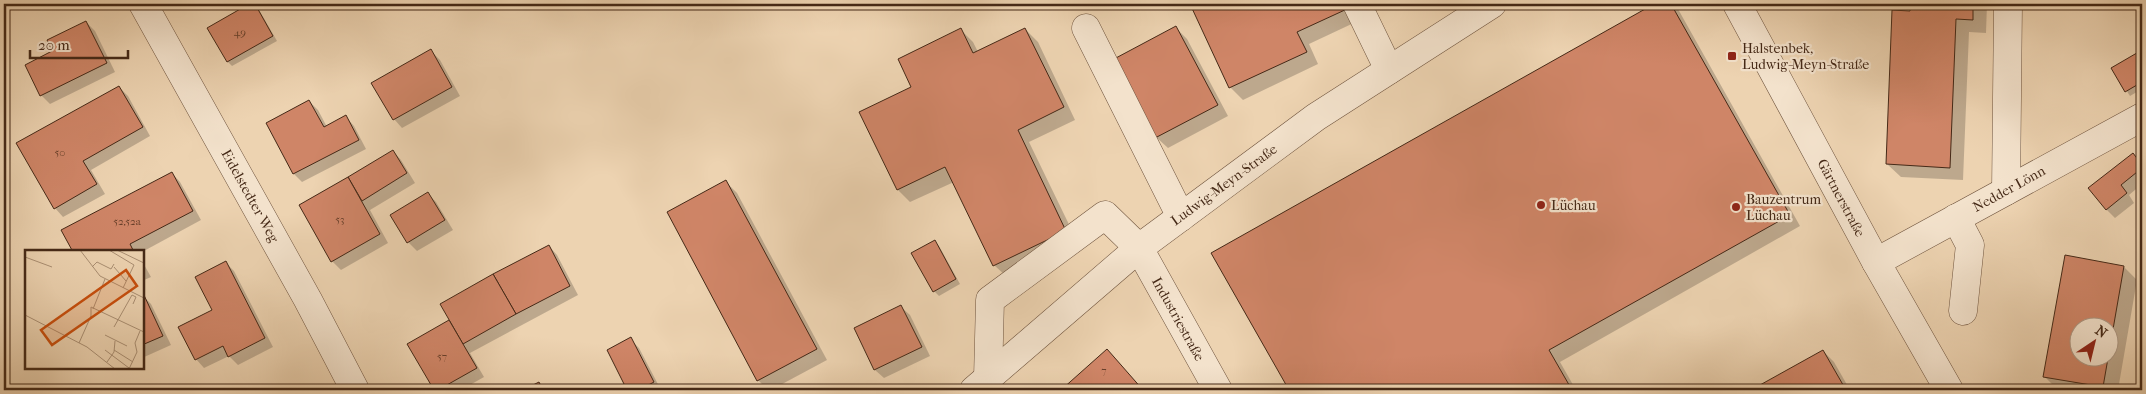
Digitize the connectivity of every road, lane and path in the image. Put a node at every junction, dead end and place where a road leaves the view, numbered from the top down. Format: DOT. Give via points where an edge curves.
graph roads {
  1 [pos="143,4"];
  2 [pos="1357,4"];
  3 [pos="1492,4"];
  4 [pos="1736,4"];
  5 [pos="2008,4"];
  6 [pos="1086,28"];
  7 [pos="1389,70"];
  8 [pos="2142,117"];
  9 [pos="2006,191"];
  10 [pos="1181,217"];
  11 [pos="1956,218"];
  12 [pos="1139,248"];
  13 [pos="1876,262"];
  14 [pos="1963,311"];
  15 [pos="981,384"];
  16 [pos="355,390"];
  17 [pos="1218,390"];
  18 [pos="1949,390"];
  1 -- 16 [label="street, Eidelstedter Weg"];
  2 -- 7 [label="street"];
  3 -- 7 [label="street, Ludwig-Meyn-Straße"];
  4 -- 13 [label="street, Gärtnerstraße"];
  5 -- 9 [label="street"];
  6 -- 10 [label="street"];
  7 -- 10 [label="street, Ludwig-Meyn-Straße" via="1316,117"];
  8 -- 9 [label="street, Nedder Lönn"];
  9 -- 11 [label="street, Nedder Lönn"];
  10 -- 12 [label="street, Ludwig-Meyn-Straße"];
  11 -- 13 [label="street, Nedder Lönn"];
  11 -- 14 [label="street" via="1970,245"];
  12 -- 15 [label="street, Ludwig-Meyn-Straße"];
  12 -- 15 [label="street, Industriestraße" via="1105,215 990,300"];
  12 -- 17 [label="street, Industriestraße"];
  13 -- 18 [label="street, Gärtnerstraße"];
}
